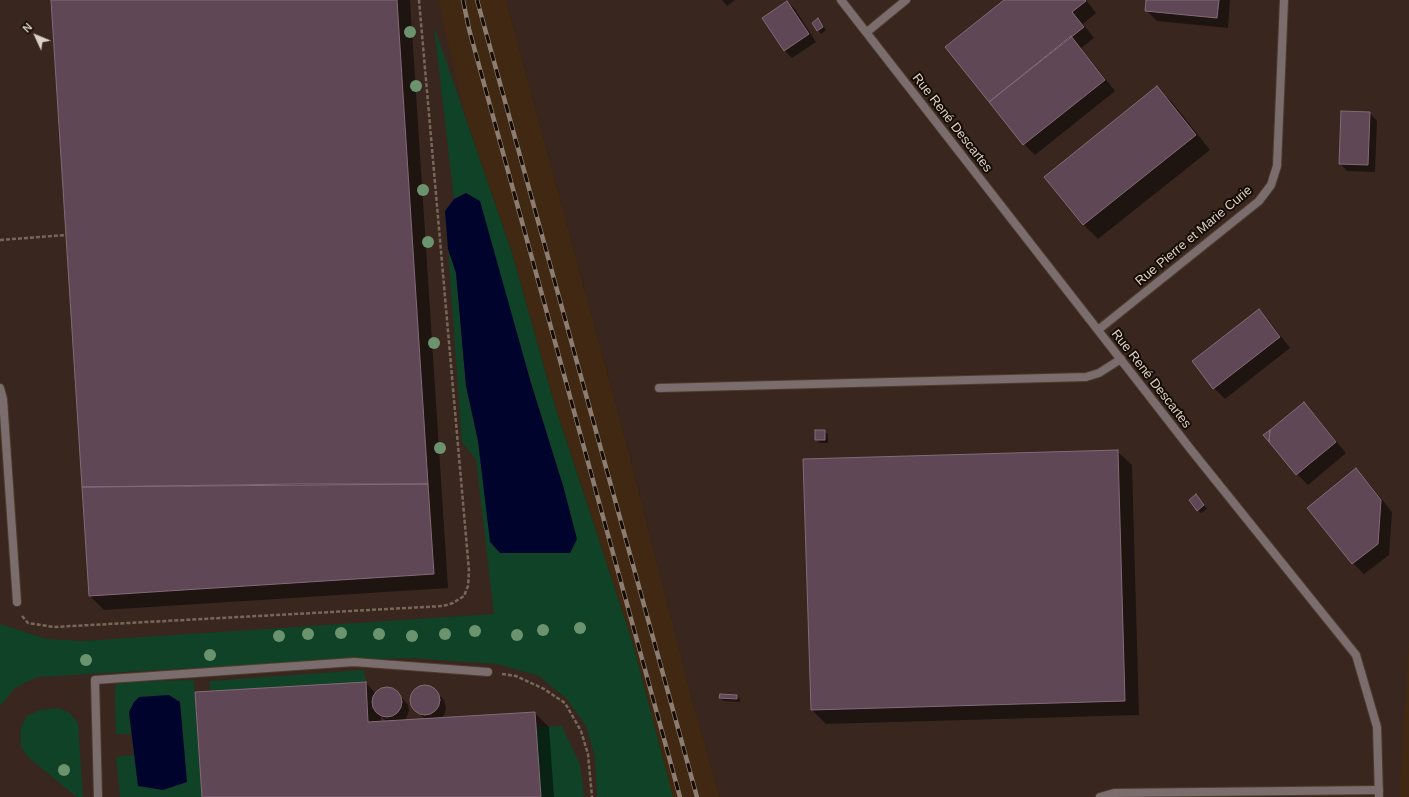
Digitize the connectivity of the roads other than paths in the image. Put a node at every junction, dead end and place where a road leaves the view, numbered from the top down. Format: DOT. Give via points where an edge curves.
graph roads {
  1 [pos="841,0"];
  2 [pos="906,0"];
  3 [pos="1284,0"];
  4 [pos="866,32"];
  5 [pos="1098,330"];
  6 [pos="1121,359"];
  7 [pos="0,388"];
  8 [pos="659,388"];
  9 [pos="17,602"];
  10 [pos="488,672"];
  11 [pos="1379,794"];
  12 [pos="98,797"];
  13 [pos="1100,797"];
  1 -- 4 [label="street, Rue René Descartes"];
  2 -- 4 [label="street"];
  3 -- 5 [label="street, Rue Pierre et Marie Curie" via="1277,166 1270,185 1259,200"];
  4 -- 5 [label="street, Rue René Descartes"];
  5 -- 6 [label="street, Rue René Descartes"];
  6 -- 8 [label="street" via="1099,373 1086,377"];
  6 -- 11 [label="street, Rue René Descartes" via="1356,655 1377,727"];
  7 -- 9 [label="street" via="4,399"];
  10 -- 12 [label="street" via="354,662 96,680"];
  11 -- 13 [label="street" via="1114,793"];
}
